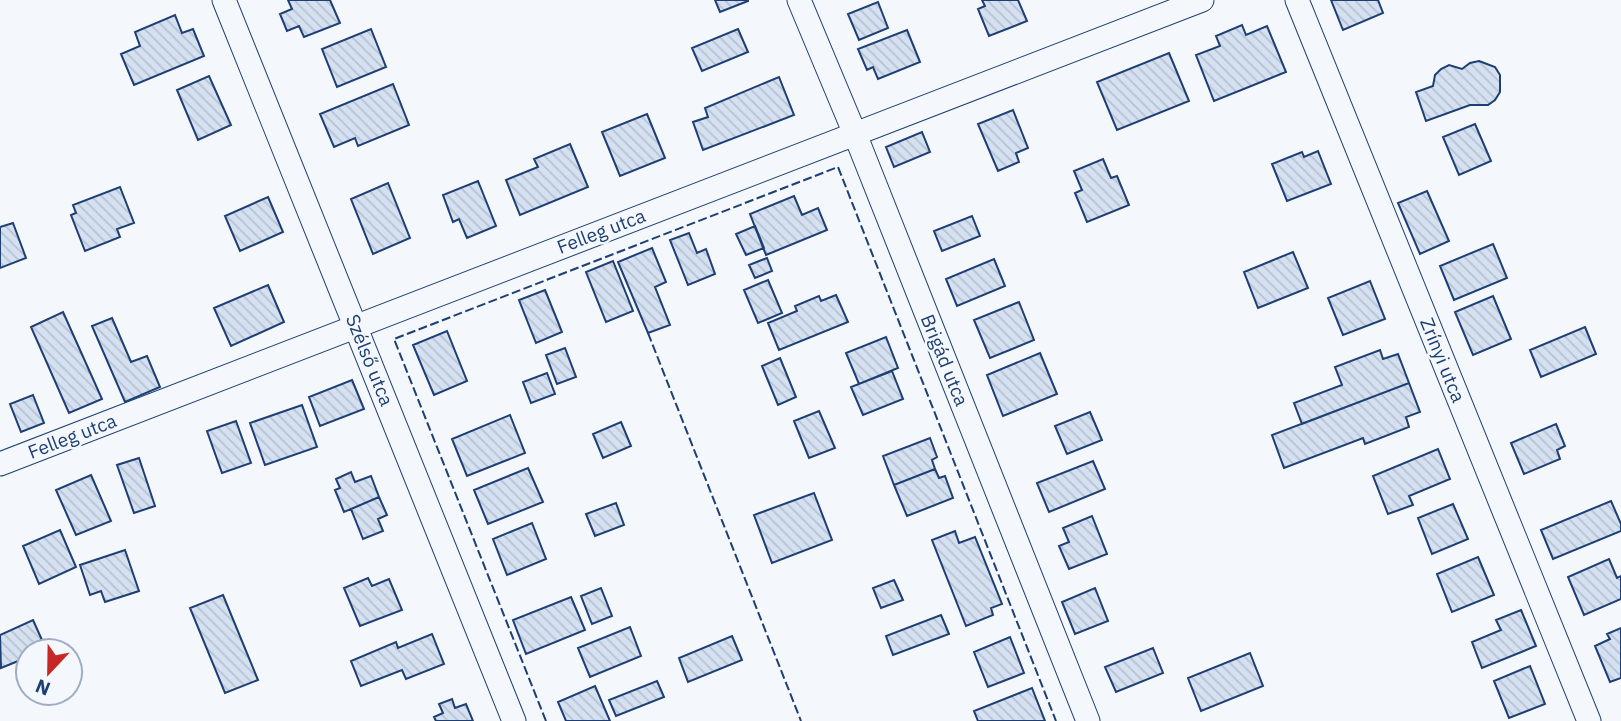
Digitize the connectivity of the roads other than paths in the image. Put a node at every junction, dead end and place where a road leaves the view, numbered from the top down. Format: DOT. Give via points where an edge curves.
graph roads {
  1 [pos="224,0"];
  2 [pos="799,0"];
  3 [pos="1202,0"];
  4 [pos="1297,0"];
  5 [pos="855,134"];
  6 [pos="356,326"];
  7 [pos="0,464"];
  8 [pos="514,721"];
  9 [pos="1087,721"];
  10 [pos="1589,721"];
  1 -- 6 [label="street, Szélső utca"];
  2 -- 5 [label="street, Brigád utca"];
  3 -- 5 [label="street, Felleg utca"];
  4 -- 10 [label="street, Zrínyi utca"];
  5 -- 6 [label="street, Felleg utca"];
  5 -- 9 [label="street, Brigád utca"];
  6 -- 7 [label="street, Felleg utca"];
  6 -- 8 [label="street, Szélső utca"];
}
